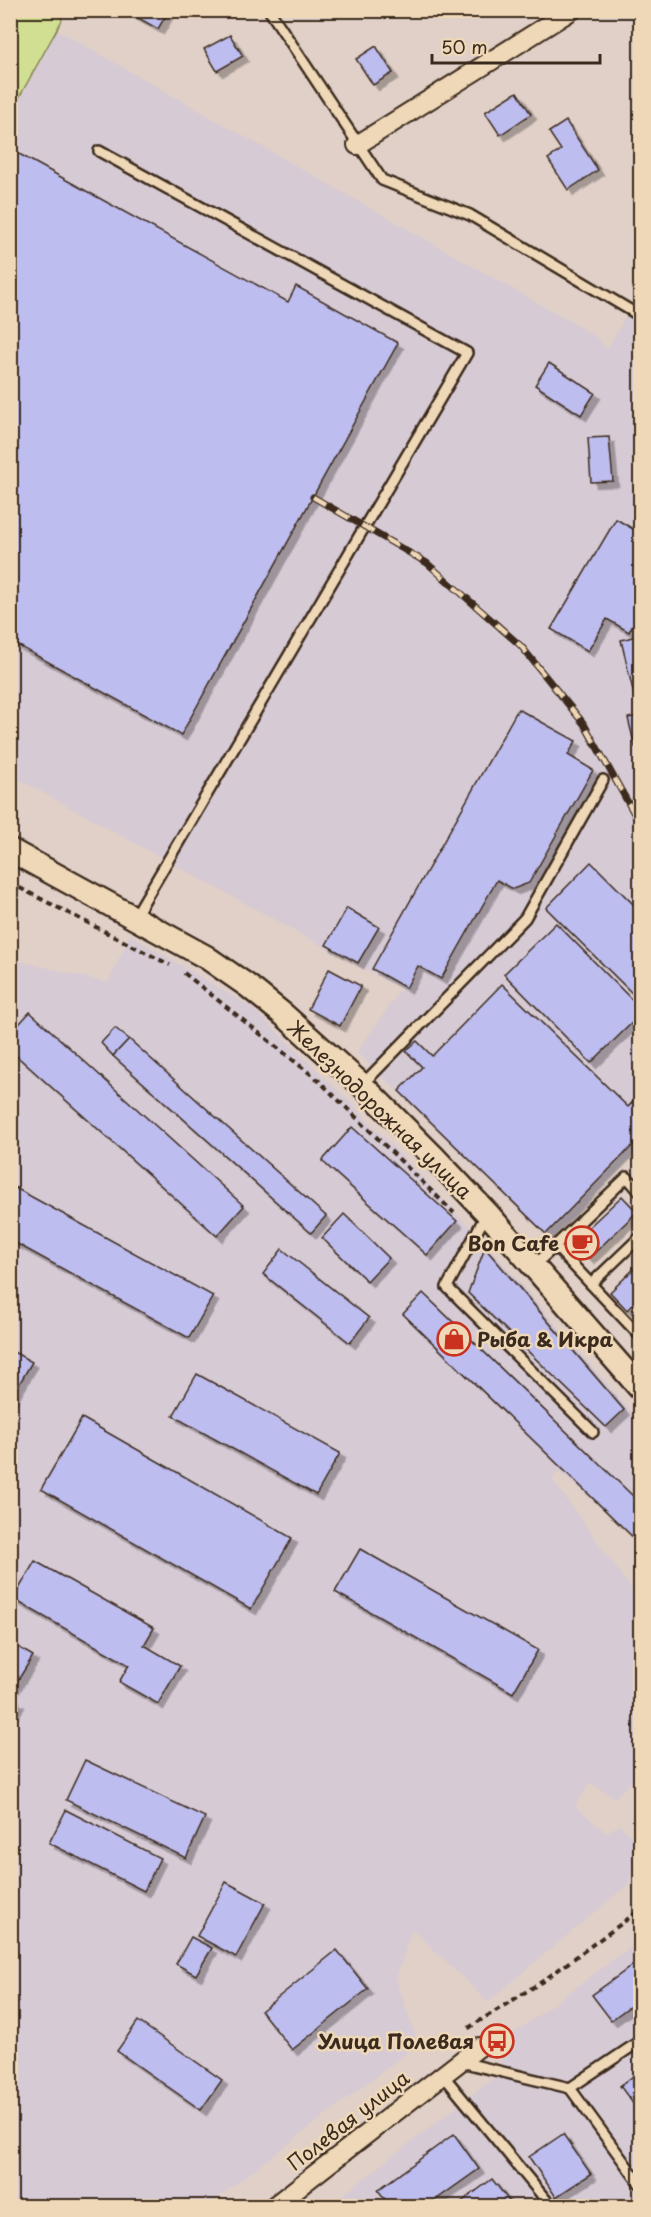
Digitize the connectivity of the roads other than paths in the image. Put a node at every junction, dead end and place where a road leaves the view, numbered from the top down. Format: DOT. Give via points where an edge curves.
graph roads {
  1 [pos="269,10"];
  2 [pos="572,10"];
  3 [pos="357,145"];
  4 [pos="99,151"];
  5 [pos="640,316"];
  6 [pos="603,780"];
  7 [pos="10,850"];
  8 [pos="134,918"];
  9 [pos="362,1085"];
  10 [pos="640,1192"];
  11 [pos="482,1223"];
  12 [pos="640,1237"];
  13 [pos="555,1246"];
  14 [pos="534,1266"];
  15 [pos="591,1284"];
  16 [pos="640,1336"];
  17 [pos="635,1386"];
  18 [pos="593,1432"];
  19 [pos="640,2041"];
  20 [pos="479,2047"];
  21 [pos="460,2062"];
  22 [pos="443,2075"];
  23 [pos="570,2088"];
  24 [pos="640,2184"];
  25 [pos="273,2206"];
  26 [pos="551,2206"];
  1 -- 3 [label="lane"];
  2 -- 3 [label="street"];
  3 -- 5 [label="lane" via="382,180 470,215"];
  4 -- 8 [label="lane" via="467,353"];
  6 -- 9 [label="lane" via="525,918"];
  7 -- 8 [label="street, Железнодорожная улица"];
  8 -- 9 [label="street, Железнодорожная улица" via="206,957 248,986"];
  9 -- 11 [label="street, Железнодорожная улица" via="434,1157"];
  10 -- 13 [label="lane" via="627,1177"];
  11 -- 14 [label="street, Железнодорожная улица"];
  11 -- 18 [label="lane" via="447,1287"];
  12 -- 15 [label="lane"];
  13 -- 14 [label="lane"];
  13 -- 15 [label="lane"];
  14 -- 17 [label="street, Железнодорожная улица"];
  15 -- 16 [label="lane"];
  19 -- 23 [label="lane"];
  20 -- 21 [label="street, Полевая улица"];
  21 -- 22 [label="street, Полевая улица"];
  21 -- 23 [label="lane"];
  22 -- 25 [label="street, Полевая улица"];
  22 -- 26 [label="lane"];
  23 -- 24 [label="lane"];
}
